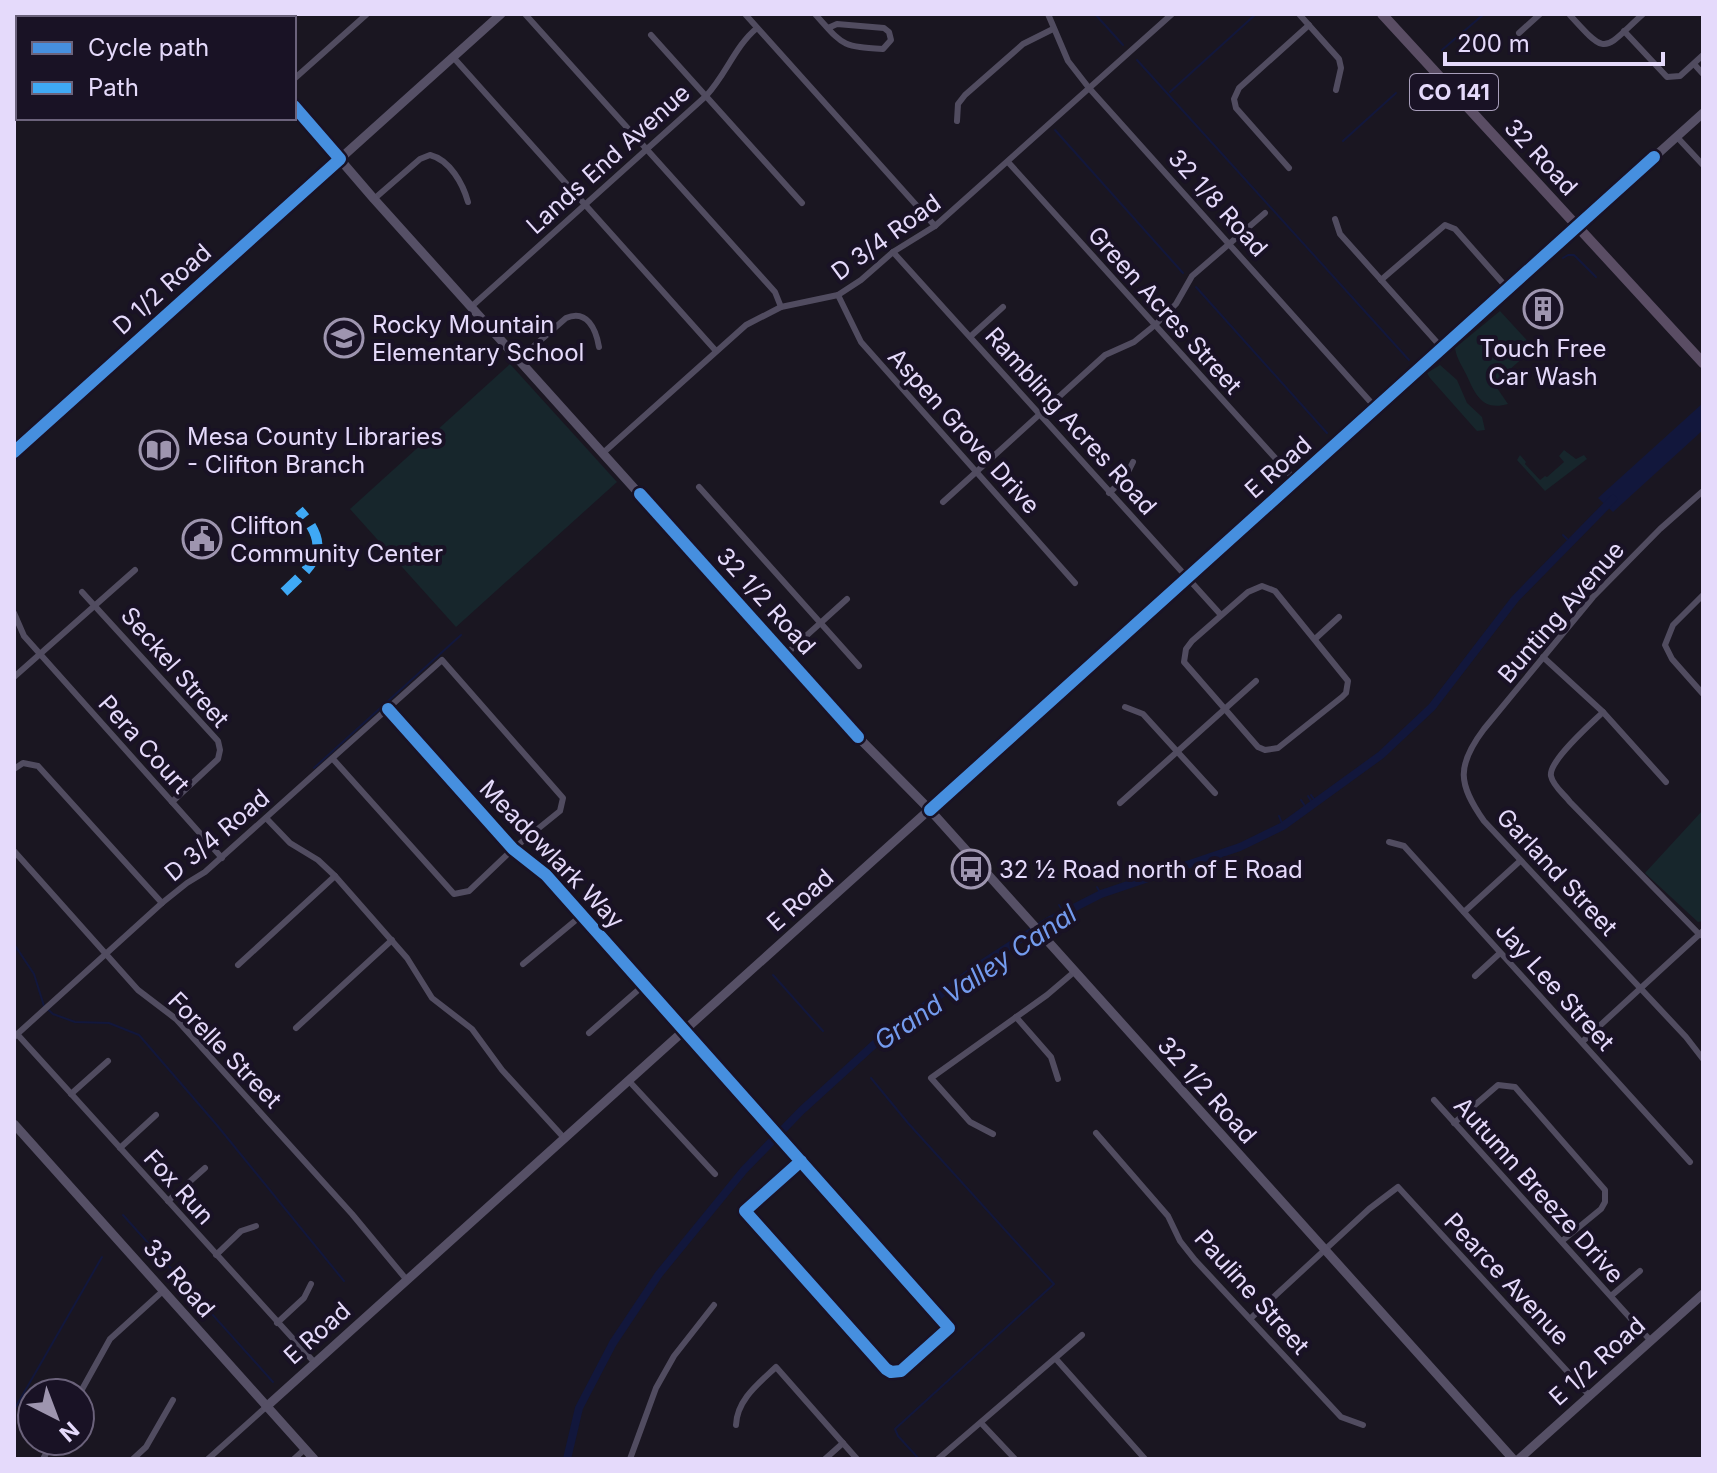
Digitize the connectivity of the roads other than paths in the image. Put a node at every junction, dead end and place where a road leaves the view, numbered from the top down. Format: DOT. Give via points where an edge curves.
graph roads {
  1 [pos="367,14"];
  2 [pos="501,14"];
  3 [pos="525,14"];
  4 [pos="745,14"];
  5 [pos="815,14"];
  6 [pos="1048,14"];
  7 [pos="1172,14"];
  8 [pos="1299,14"];
  9 [pos="1540,14"];
  10 [pos="1569,14"];
  11 [pos="1643,14"];
  12 [pos="1388,16"];
  13 [pos="1309,25"];
  14 [pos="757,28"];
  15 [pos="828,28"];
  16 [pos="1053,29"];
  17 [pos="1624,31"];
  18 [pos="1519,33"];
  19 [pos="651,35"];
  20 [pos="1703,55"];
  21 [pos="453,57"];
  22 [pos="1694,64"];
  23 [pos="1703,74"];
  24 [pos="296,77"];
  25 [pos="1089,88"];
  26 [pos="1336,90"];
  27 [pos="706,96"];
  28 [pos="296,108"];
  29 [pos="1703,113"];
  30 [pos="957,121"];
  31 [pos="1677,137"];
  32 [pos="646,149"];
  33 [pos="340,159"];
  34 [pos="1008,162"];
  35 [pos="1703,165"];
  36 [pos="1289,168"];
  37 [pos="374,199"];
  38 [pos="468,202"];
  39 [pos="802,203"];
  40 [pos="585,204"];
  41 [pos="1265,213"];
  42 [pos="1335,219"];
  43 [pos="935,226"];
  44 [pos="1577,226"];
  45 [pos="1230,243"];
  46 [pos="893,252"];
  47 [pos="1381,280"];
  48 [pos="1508,289"];
  49 [pos="838,295"];
  50 [pos="471,307"];
  51 [pos="781,307"];
  52 [pos="1003,307"];
  53 [pos="1155,325"];
  54 [pos="971,336"];
  55 [pos="599,347"];
  56 [pos="1442,348"];
  57 [pos="716,351"];
  58 [pos="518,360"];
  59 [pos="1703,363"];
  60 [pos="1376,408"];
  61 [pos="1039,414"];
  62 [pos="14,452"];
  63 [pos="603,453"];
  64 [pos="1133,462"];
  65 [pos="977,472"];
  66 [pos="1296,481"];
  67 [pos="699,487"];
  68 [pos="1703,491"];
  69 [pos="1109,493"];
  70 [pos="943,502"];
  71 [pos="135,570"];
  72 [pos="1186,578"];
  73 [pos="1075,583"];
  74 [pos="82,592"];
  75 [pos="1703,595"];
  76 [pos="847,599"];
  77 [pos="96,605"];
  78 [pos="14,613"];
  79 [pos="1221,615"];
  80 [pos="1339,617"];
  81 [pos="820,623"];
  82 [pos="1315,639"];
  83 [pos="39,654"];
  84 [pos="785,655"];
  85 [pos="1543,657"];
  86 [pos="859,666"];
  87 [pos="14,677"];
  88 [pos="1256,681"];
  89 [pos="1703,694"];
  90 [pos="1125,707"];
  91 [pos="388,709"];
  92 [pos="1225,709"];
  93 [pos="1603,712"];
  94 [pos="1177,752"];
  95 [pos="333,759"];
  96 [pos="14,769"];
  97 [pos="1463,770"];
  98 [pos="1666,782"];
  99 [pos="1215,793"];
  100 [pos="172,802"];
  101 [pos="1120,803"];
  102 [pos="930,810"];
  103 [pos="266,818"];
  104 [pos="1389,842"];
  105 [pos="513,849"];
  106 [pos="14,851"];
  107 [pos="222,858"];
  108 [pos="1520,861"];
  109 [pos="335,876"];
  110 [pos="162,903"];
  111 [pos="1464,912"];
  112 [pos="582,915"];
  113 [pos="1701,933"];
  114 [pos="392,940"];
  115 [pos="1500,953"];
  116 [pos="107,954"];
  117 [pos="523,964"];
  118 [pos="238,965"];
  119 [pos="1074,972"];
  120 [pos="1475,976"];
  121 [pos="645,984"];
  122 [pos="1641,989"];
  123 [pos="1016,1017"];
  124 [pos="296,1028"];
  125 [pos="685,1030"];
  126 [pos="589,1033"];
  127 [pos="16,1036"];
  128 [pos="1582,1042"];
  129 [pos="1703,1059"];
  130 [pos="108,1061"];
  131 [pos="1058,1079"];
  132 [pos="629,1081"];
  133 [pos="71,1094"];
  134 [pos="1434,1100"];
  135 [pos="156,1115"];
  136 [pos="1454,1123"];
  137 [pos="14,1124"];
  138 [pos="1096,1133"];
  139 [pos="993,1134"];
  140 [pos="565,1139"];
  141 [pos="120,1148"];
  142 [pos="801,1161"];
  143 [pos="1690,1162"];
  144 [pos="205,1168"];
  145 [pos="715,1174"];
  146 [pos="168,1201"];
  147 [pos="256,1226"];
  148 [pos="1562,1241"];
  149 [pos="1325,1250"];
  150 [pos="216,1255"];
  151 [pos="1640,1271"];
  152 [pos="406,1279"];
  153 [pos="311,1284"];
  154 [pos="164,1290"];
  155 [pos="1703,1294"];
  156 [pos="1611,1296"];
  157 [pos="714,1305"];
  158 [pos="1251,1318"];
  159 [pos="277,1323"];
  160 [pos="1082,1335"];
  161 [pos="1650,1340"];
  162 [pos="1056,1359"];
  163 [pos="315,1363"];
  164 [pos="89,1377"];
  165 [pos="1589,1395"];
  166 [pos="173,1400"];
  167 [pos="266,1407"];
  168 [pos="982,1424"];
  169 [pos="736,1425"];
  170 [pos="1363,1425"];
  171 [pos="843,1443"];
  172 [pos="305,1449"];
  173 [pos="133,1459"];
  174 [pos="208,1459"];
  175 [pos="294,1459"];
  176 [pos="314,1459"];
  177 [pos="630,1459"];
  178 [pos="825,1459"];
  179 [pos="857,1459"];
  180 [pos="938,1459"];
  181 [pos="1015,1459"];
  182 [pos="1145,1459"];
  183 [pos="1513,1459"];
  184 [pos="1519,1459"];
  1 -- 24 [label="street"];
  2 -- 21 [label="street, D 1/2 Road"];
  3 -- 32 [label="street"];
  4 -- 14 [label="street"];
  5 -- 15 [label="street"];
  6 -- 16 [label="street, 32 1/8 Road"];
  7 -- 25 [label="street, D 3/4 Road"];
  8 -- 13 [label="street"];
  9 -- 18 [label="street"];
  10 -- 17 [label="street" via="1603,45"];
  11 -- 17 [label="street"];
  12 -- 44 [label="main road, 32 Road / CO 141"];
  13 -- 26 [label="street" via="1339,59"];
  13 -- 36 [label="street" via="1239,88 1234,99 1236,108"];
  14 -- 27 [label="street, Lands End Avenue"];
  14 -- 43 [label="street"];
  15 -- 15 [label="street" via="848,46 883,49 891,40 884,28"];
  16 -- 25 [label="street, 32 1/8 Road"];
  16 -- 30 [label="street" via="1023,44 965,95 958,104"];
  17 -- 22 [label="street" via="1664,75 1680,76"];
  19 -- 27 [label="street"];
  20 -- 22 [label="street"];
  21 -- 33 [label="street, D 1/2 Road"];
  21 -- 40 [label="street"];
  22 -- 23 [label="street"];
  25 -- 34 [label="street, D 3/4 Road"];
  25 -- 45 [label="street, 32 1/8 Road"];
  27 -- 32 [label="street, Lands End Avenue"];
  27 -- 39 [label="street"];
  28 -- 33 [label="street, 32 1/2 Road"];
  29 -- 31 [label="street, E Road"];
  31 -- 35 [label="street"];
  31 -- 44 [label="street, E Road"];
  32 -- 40 [label="street, Lands End Avenue"];
  32 -- 51 [label="street" via="775,292"];
  33 -- 37 [label="street, 32 1/2 Road"];
  33 -- 62 [label="street, D 1/2 Road"];
  34 -- 43 [label="street, D 3/4 Road"];
  34 -- 53 [label="street, Green Acres Street"];
  37 -- 38 [label="street" via="430,155 441,159 463,184"];
  37 -- 50 [label="street, 32 1/2 Road"];
  40 -- 50 [label="street, Lands End Avenue"];
  40 -- 57 [label="street"];
  41 -- 45 [label="street"];
  42 -- 47 [label="street" via="1340,234"];
  43 -- 46 [label="street, D 3/4 Road"];
  44 -- 48 [label="street, E Road"];
  44 -- 59 [label="main road, 32 Road / CO 141"];
  45 -- 53 [label="street" via="1192,276 1176,304"];
  45 -- 60 [label="street, 32 1/8 Road"];
  46 -- 49 [label="street, D 3/4 Road"];
  46 -- 54 [label="street, Rambling Acres Road"];
  47 -- 48 [label="street" via="1445,225 1455,229"];
  47 -- 56 [label="street"];
  48 -- 56 [label="street, E Road"];
  49 -- 51 [label="street, D 3/4 Road"];
  49 -- 65 [label="street, Aspen Grove Drive" via="861,342"];
  50 -- 58 [label="street, 32 1/2 Road"];
  51 -- 57 [label="street, D 3/4 Road" via="754,319"];
  52 -- 54 [label="street"];
  53 -- 61 [label="street" via="1105,355"];
  53 -- 66 [label="street, Green Acres Street"];
  54 -- 61 [label="street, Rambling Acres Road"];
  55 -- 58 [label="street" via="596,331 584,317 573,315"];
  56 -- 60 [label="street, E Road"];
  57 -- 63 [label="street, D 3/4 Road"];
  58 -- 63 [label="street, 32 1/2 Road"];
  60 -- 66 [label="street, E Road"];
  61 -- 65 [label="street"];
  61 -- 69 [label="street, Rambling Acres Road"];
  63 -- 84 [label="street, 32 1/2 Road"];
  64 -- 69 [label="street"];
  65 -- 70 [label="street"];
  65 -- 73 [label="street, Aspen Grove Drive"];
  66 -- 72 [label="street, E Road"];
  67 -- 81 [label="street"];
  68 -- 85 [label="street, Bunting Avenue" via="1593,597"];
  69 -- 72 [label="street, Rambling Acres Road"];
  71 -- 77 [label="street"];
  72 -- 79 [label="street, Rambling Acres Road"];
  72 -- 102 [label="street, E Road"];
  74 -- 77 [label="street, Seckel Street"];
  75 -- 89 [label="street" via="1673,625 1665,645"];
  76 -- 81 [label="street"];
  77 -- 83 [label="street"];
  77 -- 100 [label="street, Seckel Street" via="218,741 218,759"];
  78 -- 83 [label="street, Pera Court"];
  79 -- 82 [label="street" via="1262,586 1275,591"];
  79 -- 92 [label="street" via="1192,641 1184,658 1186,667"];
  80 -- 82 [label="street"];
  81 -- 84 [label="street"];
  81 -- 86 [label="street"];
  82 -- 92 [label="street" via="1345,674 1348,687 1278,748 1258,747"];
  83 -- 87 [label="street"];
  83 -- 100 [label="street, Pera Court"];
  84 -- 102 [label="street, 32 1/2 Road"];
  85 -- 93 [label="street"];
  85 -- 97 [label="street, Bunting Avenue" via="1470,748"];
  88 -- 92 [label="street"];
  90 -- 94 [label="street" via="1143,714"];
  91 -- 95 [label="street, D 3/4 Road"];
  91 -- 105 [label="street, Meadowlark Way"];
  91 -- 105 [label="street, D 3/4 Road" via="442,660 563,798 560,811"];
  92 -- 94 [label="street"];
  93 -- 98 [label="street"];
  93 -- 113 [label="street" via="1551,769 1551,778"];
  94 -- 99 [label="street"];
  94 -- 101 [label="street"];
  95 -- 103 [label="street, D 3/4 Road"];
  95 -- 105 [label="street" via="454,894 469,891"];
  96 -- 110 [label="street" via="23,763 38,766"];
  97 -- 108 [label="street, Garland Street" via="1469,799"];
  100 -- 107 [label="street, Pera Court"];
  102 -- 119 [label="street, 32 1/2 Road"];
  102 -- 125 [label="street, E Road"];
  103 -- 107 [label="street, D 3/4 Road"];
  103 -- 109 [label="street"];
  104 -- 111 [label="street, Jay Lee Street" via="1404,846"];
  105 -- 112 [label="street, Meadowlark Way" via="546,875"];
  106 -- 116 [label="street, Forelle Street"];
  107 -- 110 [label="street, D 3/4 Road"];
  108 -- 111 [label="street"];
  108 -- 122 [label="street, Garland Street"];
  109 -- 114 [label="street"];
  109 -- 118 [label="street"];
  110 -- 116 [label="street, D 3/4 Road"];
  111 -- 115 [label="street, Jay Lee Street"];
  112 -- 117 [label="street"];
  112 -- 121 [label="street, Meadowlark Way"];
  113 -- 122 [label="street"];
  114 -- 124 [label="street"];
  114 -- 140 [label="street" via="432,998 472,1029"];
  115 -- 120 [label="street"];
  115 -- 128 [label="street, Jay Lee Street"];
  116 -- 127 [label="street, D 3/4 Road"];
  116 -- 152 [label="street, Forelle Street" via="138,990 176,1019"];
  119 -- 123 [label="street"];
  119 -- 149 [label="street, 32 1/2 Road"];
  121 -- 125 [label="street, Meadowlark Way"];
  121 -- 126 [label="street"];
  122 -- 128 [label="street"];
  122 -- 129 [label="street, Garland Street"];
  123 -- 131 [label="street" via="1051,1057"];
  123 -- 139 [label="street" via="931,1078 970,1122"];
  125 -- 132 [label="street, E Road"];
  125 -- 142 [label="street, Meadowlark Way"];
  127 -- 133 [label="street, Fox Run"];
  128 -- 143 [label="street, Jay Lee Street"];
  130 -- 133 [label="street"];
  132 -- 140 [label="street, E Road"];
  132 -- 145 [label="street"];
  133 -- 141 [label="street, Fox Run"];
  134 -- 136 [label="street, Autumn Breeze Drive"];
  135 -- 141 [label="street"];
  136 -- 148 [label="street, Autumn Breeze Drive"];
  136 -- 148 [label="street" via="1490,1089 1507,1084 1547,1121 1605,1190 1601,1209"];
  137 -- 154 [label="street, 33 Road"];
  138 -- 158 [label="street, Pauline Street" via="1168,1216 1195,1260"];
  140 -- 152 [label="street, E Road"];
  141 -- 146 [label="street, Fox Run"];
  142 -- 142 [label="street, Meadowlark Way" via="949,1328 901,1371 886,1369 745,1211"];
  144 -- 146 [label="street"];
  146 -- 150 [label="street, Fox Run"];
  147 -- 150 [label="street" via="241,1231"];
  148 -- 156 [label="street, Autumn Breeze Drive"];
  149 -- 158 [label="street"];
  149 -- 165 [label="street, Pearce Avenue" via="1398,1187"];
  149 -- 183 [label="street, 32 1/2 Road"];
  150 -- 159 [label="street, Fox Run"];
  151 -- 156 [label="street"];
  152 -- 163 [label="street, E Road"];
  153 -- 159 [label="street"];
  154 -- 164 [label="street" via="110,1339"];
  154 -- 167 [label="street, 33 Road"];
  155 -- 161 [label="street, E 1/2 Road"];
  156 -- 161 [label="street, Autumn Breeze Drive"];
  157 -- 177 [label="street" via="656,1388"];
  158 -- 170 [label="street, Pauline Street" via="1341,1417"];
  159 -- 163 [label="street, Fox Run"];
  160 -- 162 [label="street"];
  161 -- 165 [label="street, E 1/2 Road"];
  162 -- 168 [label="street"];
  162 -- 182 [label="street"];
  163 -- 167 [label="street, E Road"];
  165 -- 184 [label="street, E 1/2 Road"];
  166 -- 173 [label="street" via="146,1447"];
  167 -- 172 [label="street, 33 Road"];
  167 -- 174 [label="street, E Road"];
  168 -- 180 [label="street"];
  168 -- 181 [label="street"];
  169 -- 171 [label="street" via="737,1412 753,1388 776,1367"];
  171 -- 178 [label="street"];
  171 -- 179 [label="street"];
  172 -- 175 [label="street"];
  172 -- 176 [label="street, 33 Road"];
}
